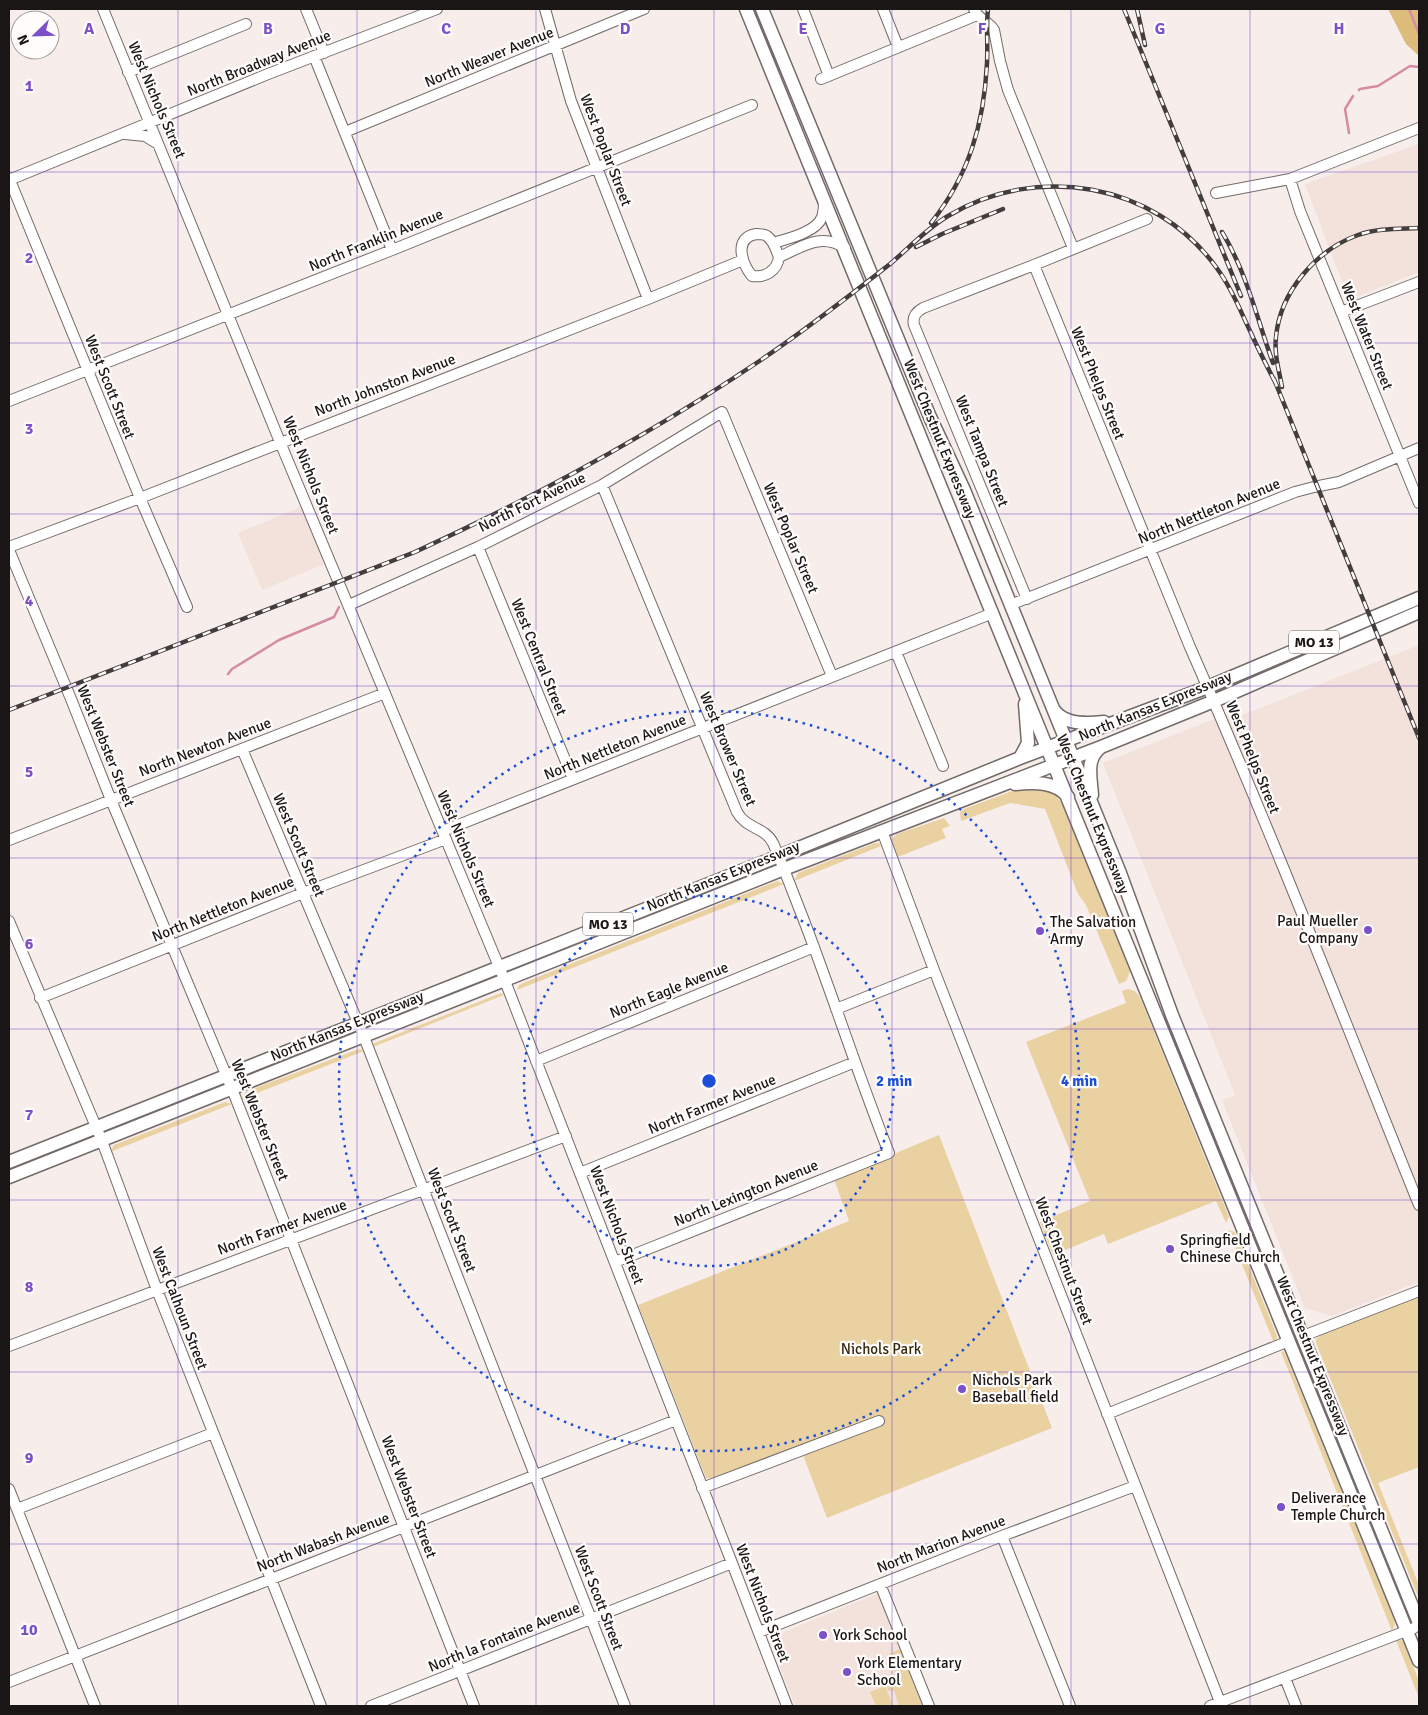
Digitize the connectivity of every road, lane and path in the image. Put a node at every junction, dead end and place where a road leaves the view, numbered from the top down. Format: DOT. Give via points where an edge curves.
graph roads {
  1 [pos="103,9"];
  2 [pos="306,9"];
  3 [pos="544,9"];
  4 [pos="644,9"];
  5 [pos="746,9"];
  6 [pos="762,9"];
  7 [pos="803,9"];
  8 [pos="883,9"];
  9 [pos="430,10"];
  10 [pos="975,12"];
  11 [pos="246,24"];
  12 [pos="554,46"];
  13 [pos="898,48"];
  14 [pos="324,53"];
  15 [pos="314,56"];
  16 [pos="128,72"];
  17 [pos="752,105"];
  18 [pos="150,123"];
  19 [pos="1419,128"];
  20 [pos="344,132"];
  21 [pos="122,134"];
  22 [pos="159,145"];
  23 [pos="596,168"];
  24 [pos="9,179"];
  25 [pos="1290,180"];
  26 [pos="1216,193"];
  27 [pos="824,199"];
  28 [pos="1147,218"];
  29 [pos="773,243"];
  30 [pos="844,248"];
  31 [pos="1073,248"];
  32 [pos="392,250"];
  33 [pos="779,257"];
  34 [pos="743,260"];
  35 [pos="1034,265"];
  36 [pos="1419,282"];
  37 [pos="648,299"];
  38 [pos="1341,312"];
  39 [pos="229,314"];
  40 [pos="87,370"];
  41 [pos="9,401"];
  42 [pos="722,412"];
  43 [pos="280,442"];
  44 [pos="1419,448"];
  45 [pos="1400,455"];
  46 [pos="602,485"];
  47 [pos="140,498"];
  48 [pos="1419,503"];
  49 [pos="478,546"];
  50 [pos="9,548"];
  51 [pos="1150,550"];
  52 [pos="1419,598"];
  53 [pos="1027,599"];
  54 [pos="349,605"];
  55 [pos="1010,605"];
  56 [pos="187,607"];
  57 [pos="1419,612"];
  58 [pos="993,613"];
  59 [pos="896,652"];
  60 [pos="832,676"];
  61 [pos="1023,687"];
  62 [pos="1208,687"];
  63 [pos="385,693"];
  64 [pos="1049,701"];
  65 [pos="1214,701"];
  66 [pos="1124,719"];
  67 [pos="703,728"];
  68 [pos="1065,741"];
  69 [pos="1048,747"];
  70 [pos="1101,747"];
  71 [pos="242,749"];
  72 [pos="1072,757"];
  73 [pos="1020,758"];
  74 [pos="1055,764"];
  75 [pos="944,766"];
  76 [pos="573,780"];
  77 [pos="1000,785"];
  78 [pos="1068,797"];
  79 [pos="111,800"];
  80 [pos="1092,805"];
  81 [pos="882,831"];
  82 [pos="445,835"];
  83 [pos="9,840"];
  84 [pos="779,856"];
  85 [pos="784,869"];
  86 [pos="303,893"];
  87 [pos="9,921"];
  88 [pos="172,945"];
  89 [pos="814,947"];
  90 [pos="500,967"];
  91 [pos="934,970"];
  92 [pos="505,980"];
  93 [pos="40,998"];
  94 [pos="836,1009"];
  95 [pos="359,1024"];
  96 [pos="364,1037"];
  97 [pos="536,1061"];
  98 [pos="855,1062"];
  99 [pos="227,1076"];
  100 [pos="232,1089"];
  101 [pos="96,1128"];
  102 [pos="566,1136"];
  103 [pos="102,1141"];
  104 [pos="889,1153"];
  105 [pos="9,1162"];
  106 [pos="580,1173"];
  107 [pos="9,1177"];
  108 [pos="424,1191"];
  109 [pos="1419,1205"];
  110 [pos="291,1240"];
  111 [pos="615,1262"];
  112 [pos="156,1290"];
  113 [pos="1419,1291"];
  114 [pos="1303,1336"];
  115 [pos="1289,1341"];
  116 [pos="9,1346"];
  117 [pos="1108,1414"];
  118 [pos="676,1420"];
  119 [pos="879,1421"];
  120 [pos="213,1433"];
  121 [pos="534,1475"];
  122 [pos="1134,1486"];
  123 [pos="702,1488"];
  124 [pos="9,1489"];
  125 [pos="17,1509"];
  126 [pos="404,1526"];
  127 [pos="1002,1536"];
  128 [pos="732,1563"];
  129 [pos="271,1578"];
  130 [pos="880,1584"];
  131 [pos="591,1618"];
  132 [pos="1419,1624"];
  133 [pos="1407,1630"];
  134 [pos="759,1632"];
  135 [pos="75,1656"];
  136 [pos="1419,1660"];
  137 [pos="460,1670"];
  138 [pos="1285,1678"];
  139 [pos="9,1682"];
  140 [pos="1215,1704"];
  141 [pos="95,1706"];
  142 [pos="321,1706"];
  143 [pos="371,1706"];
  144 [pos="474,1706"];
  145 [pos="625,1706"];
  146 [pos="787,1706"];
  147 [pos="929,1706"];
  148 [pos="1070,1706"];
  149 [pos="1296,1706"];
  1 -- 16 [label="street, West Nichols Street"];
  2 -- 14 [label="street"];
  3 -- 12 [label="street, West Poplar Street"];
  4 -- 12 [label="street, North Weaver Avenue"];
  5 -- 27 [label="main road, West Chestnut Expressway"];
  6 -- 55 [label="main road, West Chestnut Expressway"];
  7 -- 13 [label="street" via="825,78"];
  8 -- 13 [label="street"];
  9 -- 14 [label="street, North Broadway Avenue"];
  10 -- 13 [label="street"];
  10 -- 31 [label="street" via="994,30 1008,90"];
  11 -- 16 [label="street"];
  12 -- 20 [label="street, North Weaver Avenue"];
  12 -- 23 [label="street, West Poplar Street"];
  14 -- 15 [label="street, North Broadway Avenue"];
  15 -- 18 [label="street, North Broadway Avenue"];
  15 -- 20 [label="street"];
  16 -- 18 [label="street, West Nichols Street"];
  17 -- 23 [label="street, North Franklin Avenue"];
  18 -- 21 [label="street, North Broadway Avenue"];
  18 -- 22 [label="street, West Nichols Street"];
  19 -- 25 [label="street"];
  20 -- 32 [label="street"];
  21 -- 22 [label="street" via="145,136"];
  21 -- 24 [label="street, North Broadway Avenue"];
  22 -- 39 [label="street, West Nichols Street"];
  23 -- 32 [label="street, North Franklin Avenue"];
  23 -- 37 [label="street, West Poplar Street"];
  24 -- 40 [label="street, West Scott Street"];
  25 -- 26 [label="street"];
  25 -- 38 [label="street, West Water Street"];
  27 -- 29 [label="street" via="822,218 816,225"];
  27 -- 30 [label="main road, West Chestnut Expressway"];
  28 -- 31 [label="street"];
  29 -- 33 [label="street"];
  29 -- 34 [label="street" via="762,234 747,238 741,252"];
  30 -- 33 [label="street" via="835,242 822,240"];
  30 -- 58 [label="main road, West Chestnut Expressway"];
  31 -- 35 [label="street"];
  32 -- 39 [label="street, North Franklin Avenue"];
  33 -- 34 [label="street" via="766,276 758,277 752,276"];
  34 -- 37 [label="street, North Johnston Avenue"];
  35 -- 51 [label="street, West Phelps Street"];
  35 -- 53 [label="street, West Tampa Street" via="923,308 913,319"];
  36 -- 38 [label="street"];
  37 -- 43 [label="street, North Johnston Avenue"];
  38 -- 45 [label="street, West Water Street"];
  39 -- 40 [label="street, North Franklin Avenue"];
  39 -- 43 [label="street, West Nichols Street"];
  40 -- 41 [label="street, North Franklin Avenue"];
  40 -- 47 [label="street, West Scott Street"];
  42 -- 46 [label="street, North Fort Avenue"];
  42 -- 60 [label="street, West Poplar Street"];
  43 -- 47 [label="street, North Johnston Avenue"];
  43 -- 54 [label="street, West Nichols Street"];
  44 -- 45 [label="street, North Nettleton Avenue"];
  45 -- 48 [label="street, West Water Street"];
  45 -- 51 [label="street, North Nettleton Avenue" via="1339,482 1295,492"];
  46 -- 49 [label="street, North Fort Avenue"];
  46 -- 67 [label="street, West Brower Street"];
  47 -- 50 [label="street, North Johnston Avenue"];
  47 -- 56 [label="street, West Scott Street"];
  49 -- 54 [label="street, North Fort Avenue"];
  49 -- 76 [label="street, West Central Street"];
  50 -- 79 [label="street, West Webster Street"];
  51 -- 53 [label="street, North Nettleton Avenue"];
  51 -- 62 [label="street, West Phelps Street"];
  52 -- 62 [label="main road, North Kansas Expressway / MO 13"];
  53 -- 55 [label="street, North Nettleton Avenue"];
  54 -- 63 [label="street, West Nichols Street"];
  55 -- 64 [label="main road, West Chestnut Expressway"];
  57 -- 65 [label="main road, North Kansas Expressway / MO 13"];
  58 -- 59 [label="street, North Nettleton Avenue"];
  58 -- 61 [label="main road, West Chestnut Expressway"];
  59 -- 60 [label="street, North Nettleton Avenue"];
  59 -- 75 [label="street"];
  60 -- 67 [label="street, North Nettleton Avenue"];
  61 -- 69 [label="main road, West Chestnut Expressway"];
  61 -- 73 [label="main road" via="1028,743"];
  62 -- 65 [label="street, West Phelps Street"];
  62 -- 66 [label="main road, North Kansas Expressway / MO 13"];
  63 -- 71 [label="street, North Newton Avenue"];
  63 -- 82 [label="street, West Nichols Street"];
  64 -- 66 [label="main road" via="1060,717 1071,721"];
  64 -- 68 [label="main road, West Chestnut Expressway"];
  65 -- 70 [label="main road, North Kansas Expressway / MO 13"];
  65 -- 109 [label="street, West Phelps Street"];
  66 -- 68 [label="main road, North Kansas Expressway / MO 13"];
  67 -- 76 [label="street, North Nettleton Avenue"];
  67 -- 84 [label="street, West Brower Street" via="739,815 745,823 770,838"];
  68 -- 69 [label="main road, North Kansas Expressway / MO 13"];
  68 -- 72 [label="main road, West Chestnut Expressway"];
  69 -- 73 [label="main road, North Kansas Expressway / MO 13"];
  69 -- 74 [label="main road, West Chestnut Expressway"];
  70 -- 72 [label="main road, North Kansas Expressway / MO 13"];
  70 -- 80 [label="main road" via="1094,753 1090,765"];
  71 -- 79 [label="street, North Newton Avenue"];
  71 -- 86 [label="street, West Scott Street"];
  72 -- 74 [label="main road, North Kansas Expressway / MO 13"];
  72 -- 80 [label="main road, West Chestnut Expressway"];
  73 -- 84 [label="main road, North Kansas Expressway / MO 13"];
  74 -- 77 [label="main road, North Kansas Expressway / MO 13"];
  74 -- 78 [label="main road, West Chestnut Expressway"];
  76 -- 82 [label="street, North Nettleton Avenue"];
  77 -- 78 [label="main road" via="1046,783"];
  77 -- 81 [label="main road, North Kansas Expressway / MO 13"];
  78 -- 115 [label="main road, West Chestnut Expressway"];
  79 -- 83 [label="street, North Newton Avenue"];
  79 -- 88 [label="street, West Webster Street"];
  80 -- 114 [label="main road, West Chestnut Expressway" via="1172,1015"];
  81 -- 85 [label="main road, North Kansas Expressway / MO 13"];
  81 -- 91 [label="street, West Chestnut Street"];
  82 -- 86 [label="street, North Nettleton Avenue"];
  82 -- 90 [label="street, West Nichols Street"];
  84 -- 85 [label="street, West Brower Street"];
  84 -- 90 [label="main road, North Kansas Expressway / MO 13"];
  85 -- 89 [label="street, West Brower Street"];
  85 -- 92 [label="main road, North Kansas Expressway / MO 13"];
  86 -- 88 [label="street, North Nettleton Avenue"];
  86 -- 95 [label="street, West Scott Street"];
  87 -- 93 [label="street, West Calhoun Street"];
  88 -- 93 [label="street, North Nettleton Avenue"];
  88 -- 99 [label="street, West Webster Street"];
  89 -- 94 [label="street, West Brower Street"];
  89 -- 97 [label="street, North Eagle Avenue"];
  90 -- 92 [label="street, West Nichols Street"];
  90 -- 95 [label="main road, North Kansas Expressway / MO 13"];
  91 -- 94 [label="street"];
  91 -- 117 [label="street, West Chestnut Street"];
  92 -- 96 [label="main road, North Kansas Expressway / MO 13"];
  92 -- 97 [label="street, West Nichols Street"];
  93 -- 101 [label="street, West Calhoun Street"];
  94 -- 98 [label="street, West Brower Street"];
  95 -- 96 [label="street, West Scott Street"];
  95 -- 99 [label="main road, North Kansas Expressway / MO 13"];
  96 -- 100 [label="main road, North Kansas Expressway / MO 13"];
  96 -- 108 [label="street, West Scott Street"];
  97 -- 102 [label="street, West Nichols Street"];
  98 -- 104 [label="street, West Brower Street"];
  98 -- 106 [label="street, North Farmer Avenue"];
  99 -- 100 [label="street, West Webster Street"];
  99 -- 101 [label="main road, North Kansas Expressway / MO 13"];
  100 -- 103 [label="main road, North Kansas Expressway / MO 13"];
  100 -- 110 [label="street, West Webster Street"];
  101 -- 103 [label="street, West Calhoun Street"];
  101 -- 105 [label="main road, North Kansas Expressway / MO 13"];
  102 -- 106 [label="street, West Nichols Street"];
  102 -- 108 [label="street, North Farmer Avenue"];
  103 -- 107 [label="main road, North Kansas Expressway / MO 13"];
  103 -- 112 [label="street, West Calhoun Street"];
  104 -- 111 [label="street, North Lexington Avenue"];
  106 -- 111 [label="street, West Nichols Street"];
  108 -- 110 [label="street, North Farmer Avenue"];
  108 -- 121 [label="street, West Scott Street"];
  110 -- 112 [label="street, North Farmer Avenue"];
  110 -- 126 [label="street, West Webster Street"];
  111 -- 118 [label="street, West Nichols Street"];
  112 -- 116 [label="street, North Farmer Avenue"];
  112 -- 120 [label="street, West Calhoun Street"];
  113 -- 114 [label="street"];
  114 -- 132 [label="main road, West Chestnut Expressway"];
  115 -- 117 [label="street"];
  115 -- 133 [label="main road, West Chestnut Expressway"];
  117 -- 122 [label="street, West Chestnut Street"];
  118 -- 121 [label="street, North Wabash Avenue"];
  118 -- 123 [label="street, West Nichols Street"];
  119 -- 123 [label="street"];
  120 -- 125 [label="street"];
  120 -- 129 [label="street, West Calhoun Street"];
  121 -- 126 [label="street, North Wabash Avenue"];
  121 -- 131 [label="street, West Scott Street"];
  122 -- 127 [label="street, North Marion Avenue"];
  122 -- 140 [label="street, West Chestnut Street"];
  123 -- 128 [label="street, West Nichols Street"];
  124 -- 125 [label="street"];
  125 -- 135 [label="street"];
  126 -- 129 [label="street, North Wabash Avenue"];
  126 -- 137 [label="street, West Webster Street"];
  127 -- 130 [label="street, North Marion Avenue"];
  127 -- 148 [label="street"];
  128 -- 131 [label="street, North la Fontaine Avenue"];
  128 -- 134 [label="street, West Nichols Street"];
  129 -- 135 [label="street, North Wabash Avenue"];
  129 -- 142 [label="street, West Calhoun Street"];
  130 -- 134 [label="street, North Marion Avenue"];
  130 -- 147 [label="street"];
  131 -- 137 [label="street, North la Fontaine Avenue"];
  131 -- 145 [label="street, West Scott Street"];
  132 -- 133 [label="street"];
  133 -- 136 [label="main road, West Chestnut Expressway"];
  133 -- 138 [label="street"];
  134 -- 146 [label="street, West Nichols Street"];
  135 -- 139 [label="street, North Wabash Avenue"];
  135 -- 141 [label="street"];
  137 -- 143 [label="street, North la Fontaine Avenue"];
  137 -- 144 [label="street, West Webster Street"];
  138 -- 140 [label="street"];
  138 -- 149 [label="street"];
}
